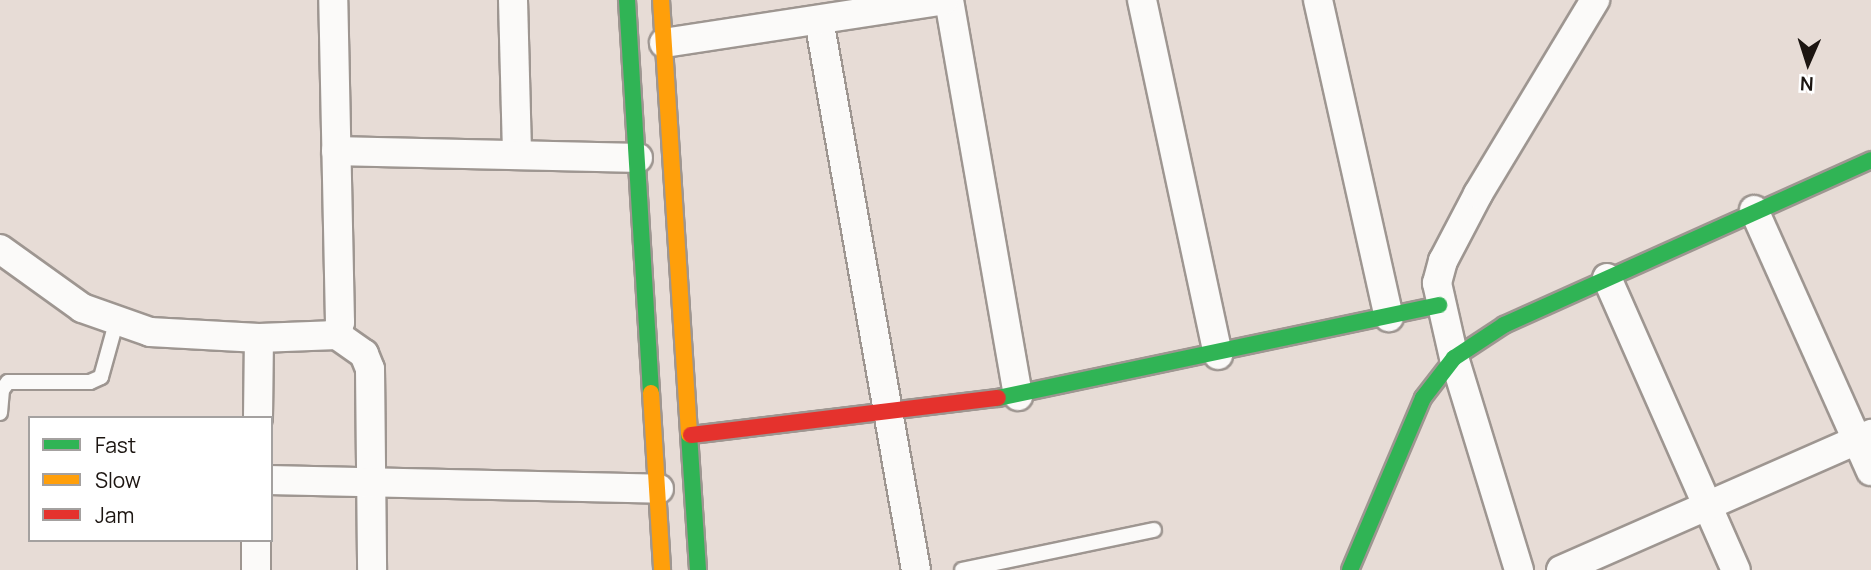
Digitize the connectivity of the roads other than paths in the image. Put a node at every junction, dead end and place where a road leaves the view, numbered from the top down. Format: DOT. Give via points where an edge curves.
graph roads {
  1 [pos="332,0"];
  2 [pos="513,0"];
  3 [pos="627,0"];
  4 [pos="661,0"];
  5 [pos="946,0"];
  6 [pos="1142,0"];
  7 [pos="1318,0"];
  8 [pos="1595,0"];
  9 [pos="819,20"];
  10 [pos="664,43"];
  11 [pos="336,151"];
  12 [pos="517,155"];
  13 [pos="638,158"];
  14 [pos="1871,160"];
  15 [pos="1754,211"];
  16 [pos="0,249"];
  17 [pos="1607,278"];
  18 [pos="1439,306"];
  19 [pos="1390,317"];
  20 [pos="116,323"];
  21 [pos="337,335"];
  22 [pos="259,338"];
  23 [pos="1218,355"];
  24 [pos="1454,358"];
  25 [pos="1018,396"];
  26 [pos="887,412"];
  27 [pos="0,413"];
  28 [pos="258,416"];
  29 [pos="691,435"];
  30 [pos="1864,437"];
  31 [pos="1871,471"];
  32 [pos="273,480"];
  33 [pos="372,482"];
  34 [pos="659,489"];
  35 [pos="1709,507"];
  36 [pos="1154,530"];
  37 [pos="256,542"];
  38 [pos="256,570"];
  39 [pos="372,570"];
  40 [pos="662,570"];
  41 [pos="698,570"];
  42 [pos="916,570"];
  43 [pos="962,570"];
  44 [pos="1350,570"];
  45 [pos="1519,570"];
  46 [pos="1562,570"];
  47 [pos="1736,570"];
  1 -- 11 [label="street"];
  2 -- 12 [label="street"];
  3 -- 13 [label="street"];
  4 -- 10 [label="street"];
  5 -- 9 [label="street"];
  5 -- 25 [label="street"];
  6 -- 23 [label="street"];
  7 -- 19 [label="street"];
  8 -- 18 [label="street" via="1520,121 1443,261 1437,283"];
  9 -- 10 [label="street"];
  9 -- 26 [label="street"];
  10 -- 29 [label="street"];
  11 -- 12 [label="street"];
  11 -- 21 [label="street" via="341,322"];
  12 -- 13 [label="street"];
  13 -- 34 [label="street"];
  14 -- 15 [label="street"];
  15 -- 17 [label="street"];
  15 -- 30 [label="street"];
  16 -- 20 [label="street" via="50,288"];
  17 -- 24 [label="street" via="1504,325"];
  17 -- 35 [label="street"];
  18 -- 19 [label="street"];
  18 -- 24 [label="street"];
  19 -- 23 [label="street"];
  20 -- 22 [label="street" via="150,332"];
  20 -- 27 [label="lane" via="101,377 90,382 8,382 2,390"];
  21 -- 22 [label="street"];
  21 -- 33 [label="street" via="363,354 370,369"];
  22 -- 28 [label="street"];
  23 -- 25 [label="street"];
  24 -- 44 [label="street" via="1423,398"];
  24 -- 45 [label="street"];
  25 -- 26 [label="street"];
  26 -- 29 [label="street"];
  26 -- 42 [label="street"];
  29 -- 41 [label="street"];
  30 -- 31 [label="street"];
  30 -- 35 [label="street"];
  32 -- 33 [label="street"];
  33 -- 34 [label="street"];
  33 -- 39 [label="street"];
  34 -- 40 [label="street"];
  35 -- 46 [label="street"];
  35 -- 47 [label="street"];
  36 -- 43 [label="lane"];
  37 -- 38 [label="street"];
}
